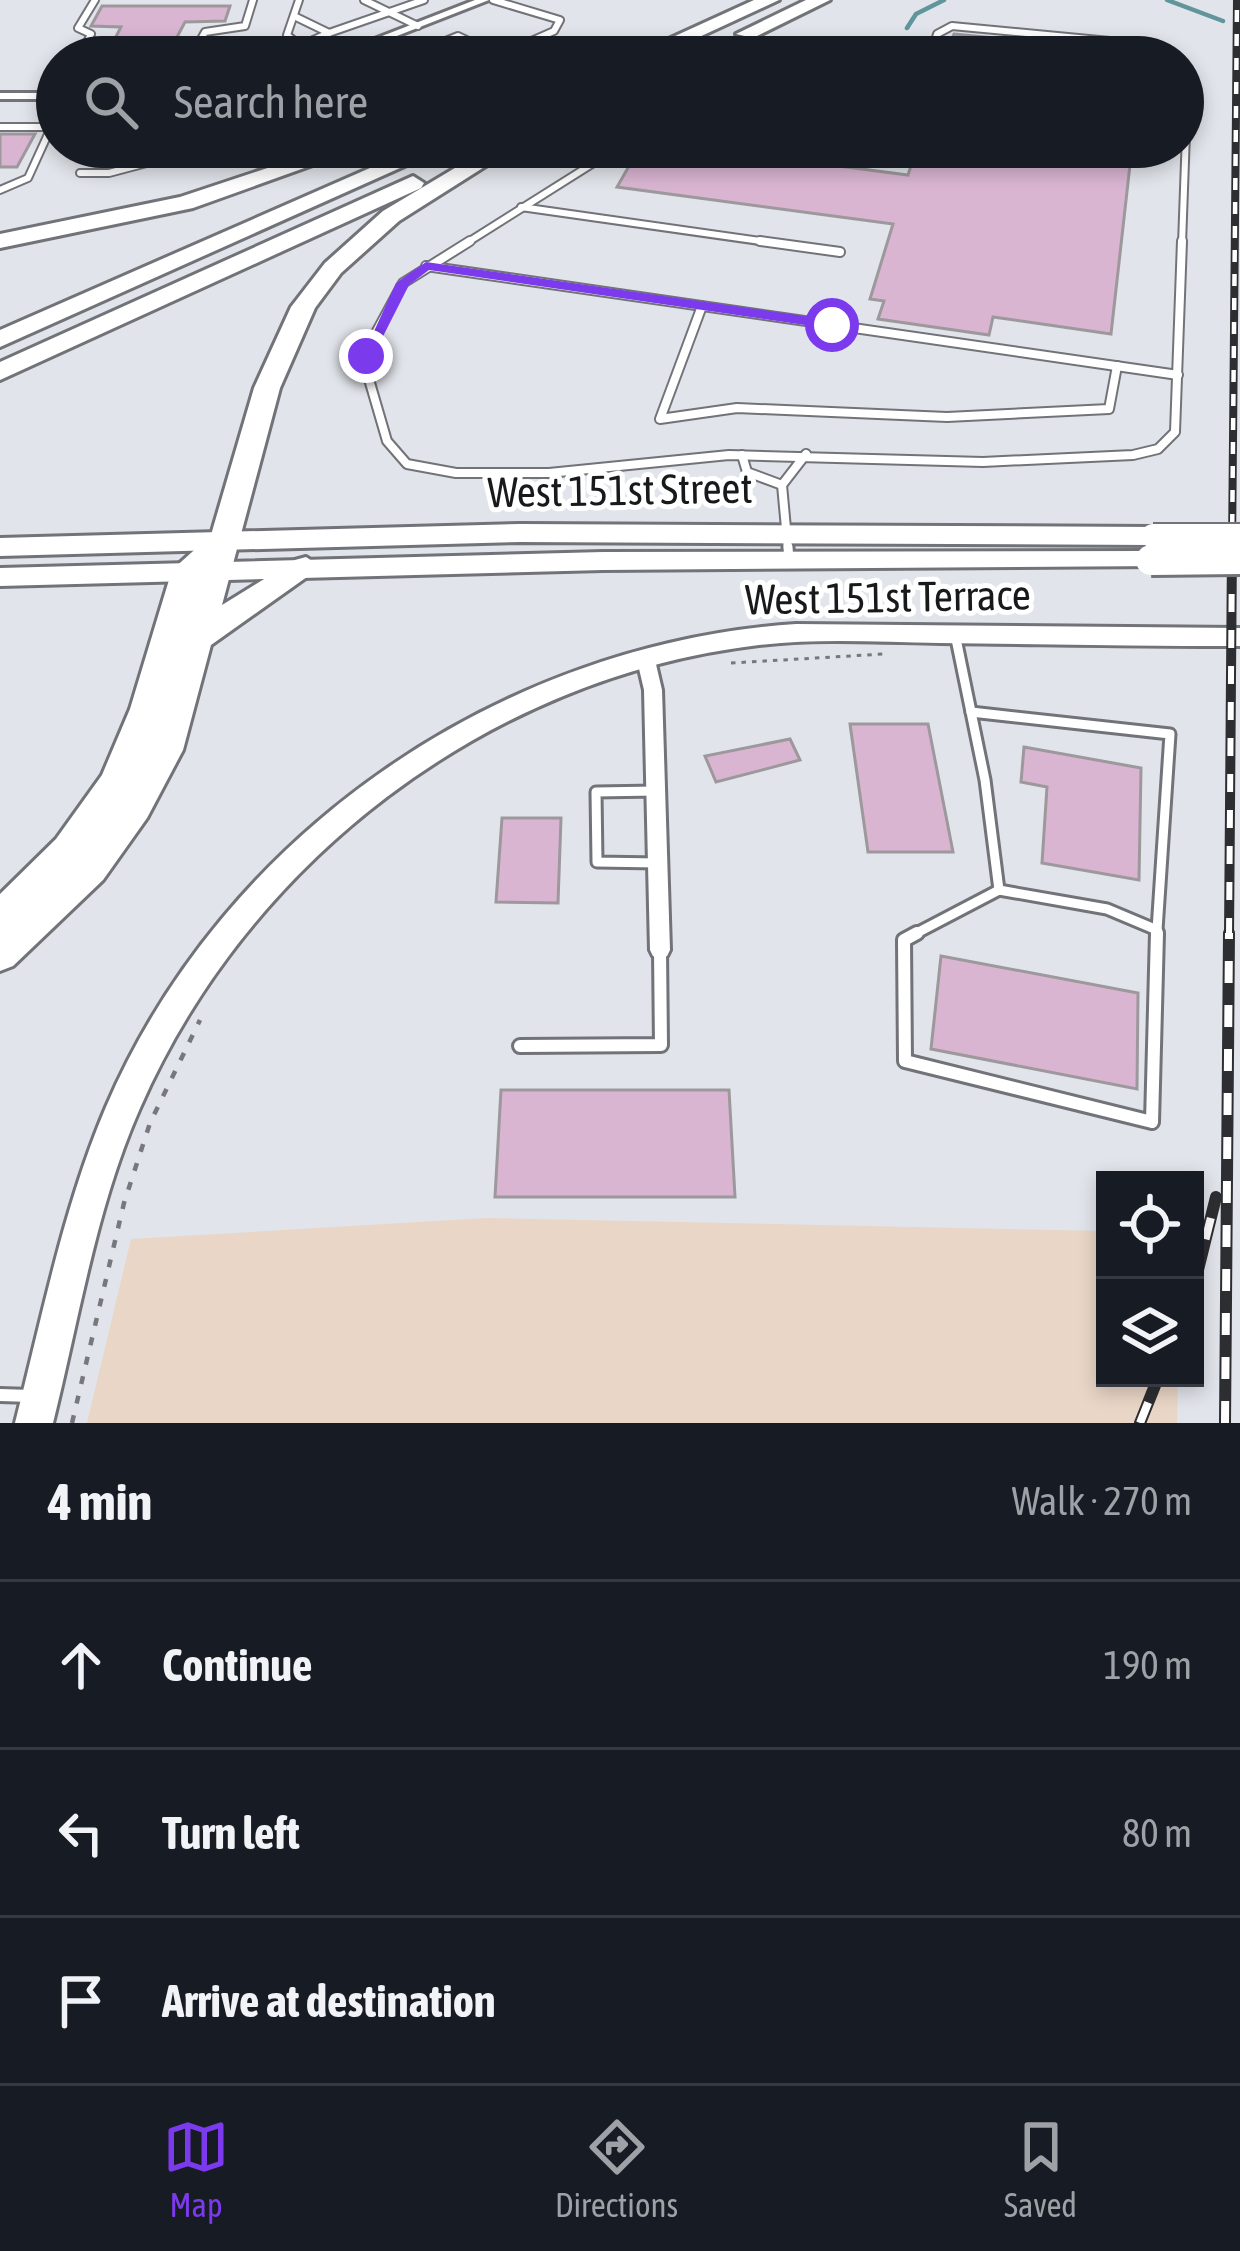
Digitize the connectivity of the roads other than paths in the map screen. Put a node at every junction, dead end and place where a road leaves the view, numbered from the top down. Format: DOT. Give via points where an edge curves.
graph roads {
  1 [pos="95,0"];
  2 [pos="253,0"];
  3 [pos="299,0"];
  4 [pos="364,0"];
  5 [pos="398,0"];
  6 [pos="424,0"];
  7 [pos="484,0"];
  8 [pos="770,0"];
  9 [pos="821,0"];
  10 [pos="410,5"];
  11 [pos="389,12"];
  12 [pos="294,16"];
  13 [pos="418,26"];
  14 [pos="710,26"];
  15 [pos="329,33"];
  16 [pos="90,36"];
  17 [pos="203,36"];
  18 [pos="288,36"];
  19 [pos="322,36"];
  20 [pos="391,36"];
  21 [pos="542,36"];
  22 [pos="680,36"];
  23 [pos="687,36"];
  24 [pos="743,36"];
  25 [pos="936,36"];
  26 [pos="1057,36"];
  27 [pos="0,95"];
  28 [pos="36,100"];
  29 [pos="36,104"];
  30 [pos="0,106"];
  31 [pos="0,127"];
  32 [pos="36,128"];
  33 [pos="36,158"];
  34 [pos="128,168"];
  35 [pos="288,168"];
  36 [pos="388,168"];
  37 [pos="446,168"];
  38 [pos="470,168"];
  39 [pos="585,168"];
  40 [pos="1185,168"];
  41 [pos="80,173"];
  42 [pos="0,190"];
  43 [pos="521,207"];
  44 [pos="0,241"];
  45 [pos="840,252"];
  46 [pos="426,266"];
  47 [pos="702,306"];
  48 [pos="0,339"];
  49 [pos="1117,366"];
  50 [pos="0,372"];
  51 [pos="1178,375"];
  52 [pos="806,454"];
  53 [pos="742,455"];
  54 [pos="782,485"];
  55 [pos="788,531"];
  56 [pos="1240,536"];
  57 [pos="0,547"];
  58 [pos="1152,548"];
  59 [pos="1240,559"];
  60 [pos="210,560"];
  61 [pos="789,561"];
  62 [pos="306,567"];
  63 [pos="0,577"];
  64 [pos="955,634"];
  65 [pos="1240,637"];
  66 [pos="198,639"];
  67 [pos="646,660"];
  68 [pos="970,712"];
  69 [pos="656,791"];
  70 [pos="658,862"];
  71 [pos="999,890"];
  72 [pos="0,918"];
  73 [pos="1157,929"];
  74 [pos="660,950"];
  75 [pos="0,955"];
  76 [pos="520,1046"];
  77 [pos="0,1395"];
  78 [pos="38,1410"];
  1 -- 16 [label="lane" via="78,28"];
  2 -- 17 [label="lane" via="245,26"];
  3 -- 12 [label="lane"];
  4 -- 11 [label="lane"];
  5 -- 10 [label="lane"];
  6 -- 10 [label="lane"];
  7 -- 13 [label="street"];
  7 -- 21 [label="lane" via="560,20"];
  8 -- 14 [label="highway"];
  9 -- 24 [label="highway"];
  10 -- 11 [label="lane"];
  11 -- 13 [label="lane"];
  11 -- 15 [label="lane"];
  12 -- 15 [label="lane"];
  12 -- 18 [label="lane"];
  13 -- 20 [label="street"];
  14 -- 22 [label="highway"];
  14 -- 23 [label="highway"];
  15 -- 19 [label="lane"];
  25 -- 26 [label="lane" via="952,26"];
  27 -- 28 [label="street"];
  29 -- 30 [label="street"];
  31 -- 32 [label="lane"];
  33 -- 42 [label="lane" via="28,178"];
  34 -- 41 [label="lane"];
  35 -- 44 [label="highway" via="169,207"];
  36 -- 48 [label="highway"];
  37 -- 50 [label="highway"];
  38 -- 60 [label="highway" via="391,216 332,268 303,307"];
  39 -- 43 [label="lane"];
  40 -- 51 [label="lane"];
  43 -- 45 [label="lane"];
  43 -- 46 [label="lane"];
  46 -- 47 [label="lane"];
  46 -- 53 [label="lane" via="404,283 366,356 387,441 407,464 549,473"];
  47 -- 49 [label="lane"];
  47 -- 49 [label="lane" via="660,419 736,408 947,417 1109,409"];
  49 -- 51 [label="lane"];
  51 -- 52 [label="lane" via="1175,432 1158,449 1133,455 983,462"];
  52 -- 53 [label="lane"];
  52 -- 54 [label="lane"];
  53 -- 54 [label="lane" via="747,472"];
  54 -- 55 [label="lane"];
  55 -- 58 [label="main road, West 151st Street"];
  55 -- 60 [label="main road, West 151st Street"];
  55 -- 61 [label="lane"];
  56 -- 58 [label="main road, West 151st Street, bridge"];
  57 -- 60 [label="main road, West 151st Street"];
  58 -- 59 [label="main road, West 151st Street, bridge"];
  58 -- 61 [label="main road, West 151st Street"];
  60 -- 62 [label="main road, West 151st Street"];
  60 -- 63 [label="main road, West 151st Street"];
  60 -- 66 [label="highway"];
  60 -- 72 [label="highway" via="117,780 69,849"];
  61 -- 62 [label="main road, West 151st Street"];
  62 -- 66 [label="highway"];
  64 -- 65 [label="street, West 151st Terrace"];
  64 -- 67 [label="street, West 151st Terrace" via="752,637"];
  64 -- 68 [label="lane"];
  66 -- 75 [label="highway" via="166,750 135,809 90,870"];
  67 -- 69 [label="street"];
  67 -- 78 [label="street, West 151st Terrace" via="552,688 447,738 352,804 265,883 176,1003 122,1108"];
  68 -- 71 [label="lane"];
  68 -- 73 [label="lane" via="1170,734"];
  69 -- 70 [label="street"];
  69 -- 70 [label="lane" via="596,792 597,862"];
  70 -- 74 [label="street"];
  71 -- 73 [label="lane" via="1107,909"];
  71 -- 73 [label="lane" via="904,940 904,1061 1152,1123"];
  74 -- 76 [label="lane" via="661,1045"];
  77 -- 78 [label="lane"];
}
